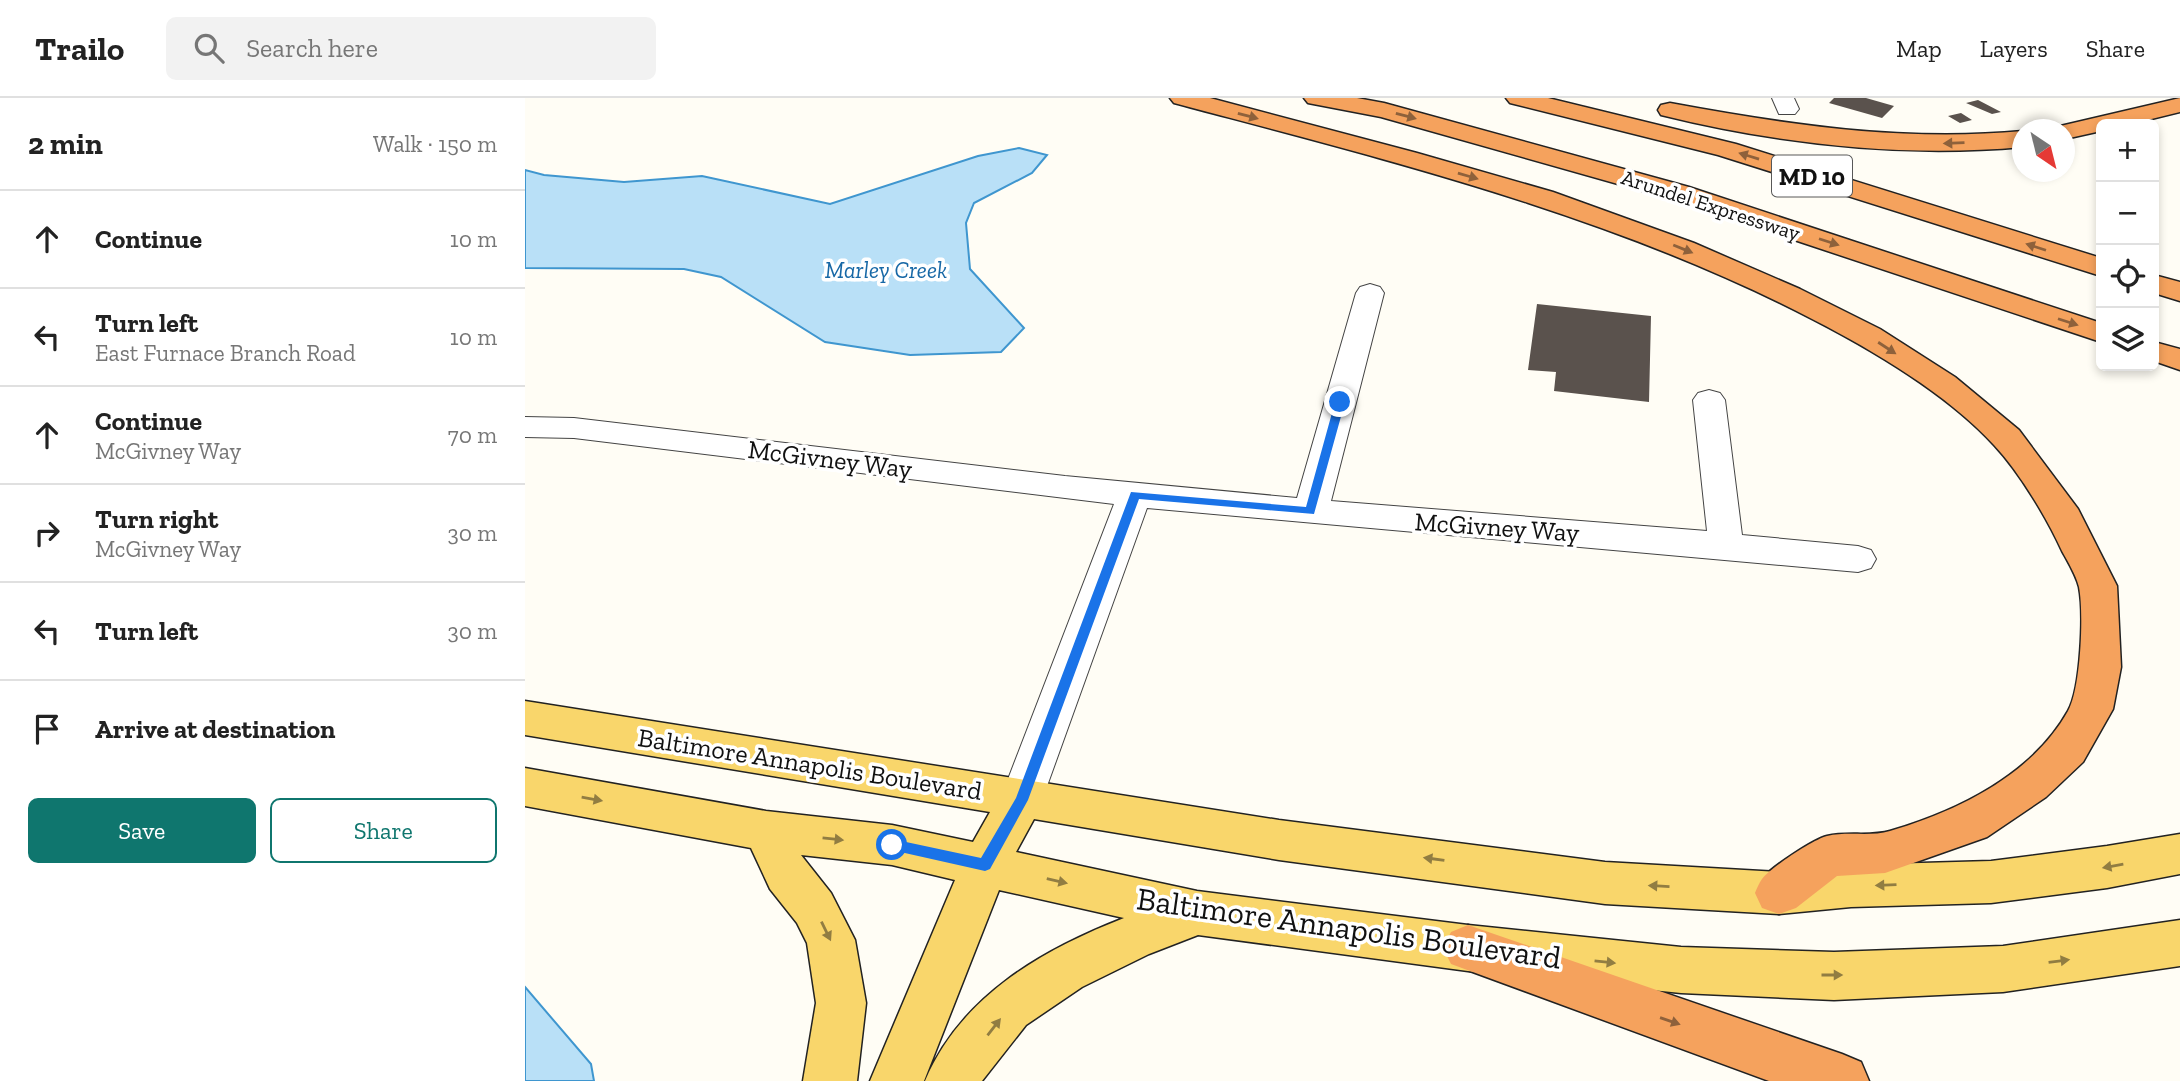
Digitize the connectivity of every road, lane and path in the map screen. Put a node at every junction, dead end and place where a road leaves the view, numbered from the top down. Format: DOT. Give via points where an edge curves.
graph roads {
  1 [pos="1182,98"];
  2 [pos="1316,98"];
  3 [pos="1518,98"];
  4 [pos="1606,98"];
  5 [pos="2180,105"];
  6 [pos="2123,119"];
  7 [pos="2096,125"];
  8 [pos="2075,130"];
  9 [pos="2012,140"];
  10 [pos="2096,265"];
  11 [pos="2159,286"];
  12 [pos="2180,292"];
  13 [pos="1370,293"];
  14 [pos="2096,331"];
  15 [pos="2159,353"];
  16 [pos="2180,360"];
  17 [pos="1709,400"];
  18 [pos="525,427"];
  19 [pos="1135,495"];
  20 [pos="1311,511"];
  21 [pos="1726,544"];
  22 [pos="1858,559"];
  23 [pos="525,719"];
  24 [pos="525,787"];
  25 [pos="1021,800"];
  26 [pos="766,831"];
  27 [pos="2180,854"];
  28 [pos="985,864"];
  29 [pos="1779,893"];
  30 [pos="1197,914"];
  31 [pos="2180,943"];
  32 [pos="1468,948"];
  33 [pos="829,1081"];
  34 [pos="897,1081"];
  35 [pos="952,1081"];
  36 [pos="1842,1081"];
  1 -- 29 [label="highway, one-way" via="1543,198 1684,249 1869,336 1944,384 2007,438 2066,517 2098,586 2101,667 2092,709 2068,749 2030,784 1971,823 1885,853 1828,856"];
  2 -- 14 [label="highway, Arundel Expressway / MD 10, one-way" via="1384,110 1680,193"];
  10 -- 3 [label="highway, Arundel Expressway / MD 10, one-way" via="1727,149"];
  9 -- 4 [label="highway, one-way" via="1947,143 1813,136"];
  5 -- 6 [label="highway"];
  7 -- 8 [label="highway"];
  11 -- 12 [label="highway"];
  13 -- 20 [label="street"];
  15 -- 16 [label="highway"];
  17 -- 21 [label="street"];
  18 -- 19 [label="street, McGivney Way" via="574,428"];
  19 -- 20 [label="street, McGivney Way"];
  19 -- 25 [label="street"];
  20 -- 21 [label="street, McGivney Way"];
  21 -- 22 [label="street, McGivney Way"];
  23 -- 25 [label="main road, Baltimore Annapolis Boulevard"];
  24 -- 26 [label="main road, Baltimore Annapolis Boulevard, one-way"];
  25 -- 28 [label="main road"];
  29 -- 25 [label="main road, Baltimore Annapolis Boulevard, one-way" via="1605,883"];
  26 -- 28 [label="main road, Baltimore Annapolis Boulevard, one-way" via="892,845"];
  26 -- 33 [label="main road, one-way" via="787,874 814,908 831,940 841,1003"];
  27 -- 29 [label="main road, Baltimore Annapolis Boulevard, one-way" via="1991,882"];
  28 -- 30 [label="main road, Baltimore Annapolis Boulevard, one-way"];
  28 -- 34 [label="main road"];
  30 -- 32 [label="main road, Baltimore Annapolis Boulevard"];
  35 -- 30 [label="main road, one-way" via="1008,1008 1064,970"];
  32 -- 31 [label="main road, Baltimore Annapolis Boulevard, one-way" via="1681,970 1834,976 2003,968"];
  32 -- 36 [label="highway, one-way"];
}
